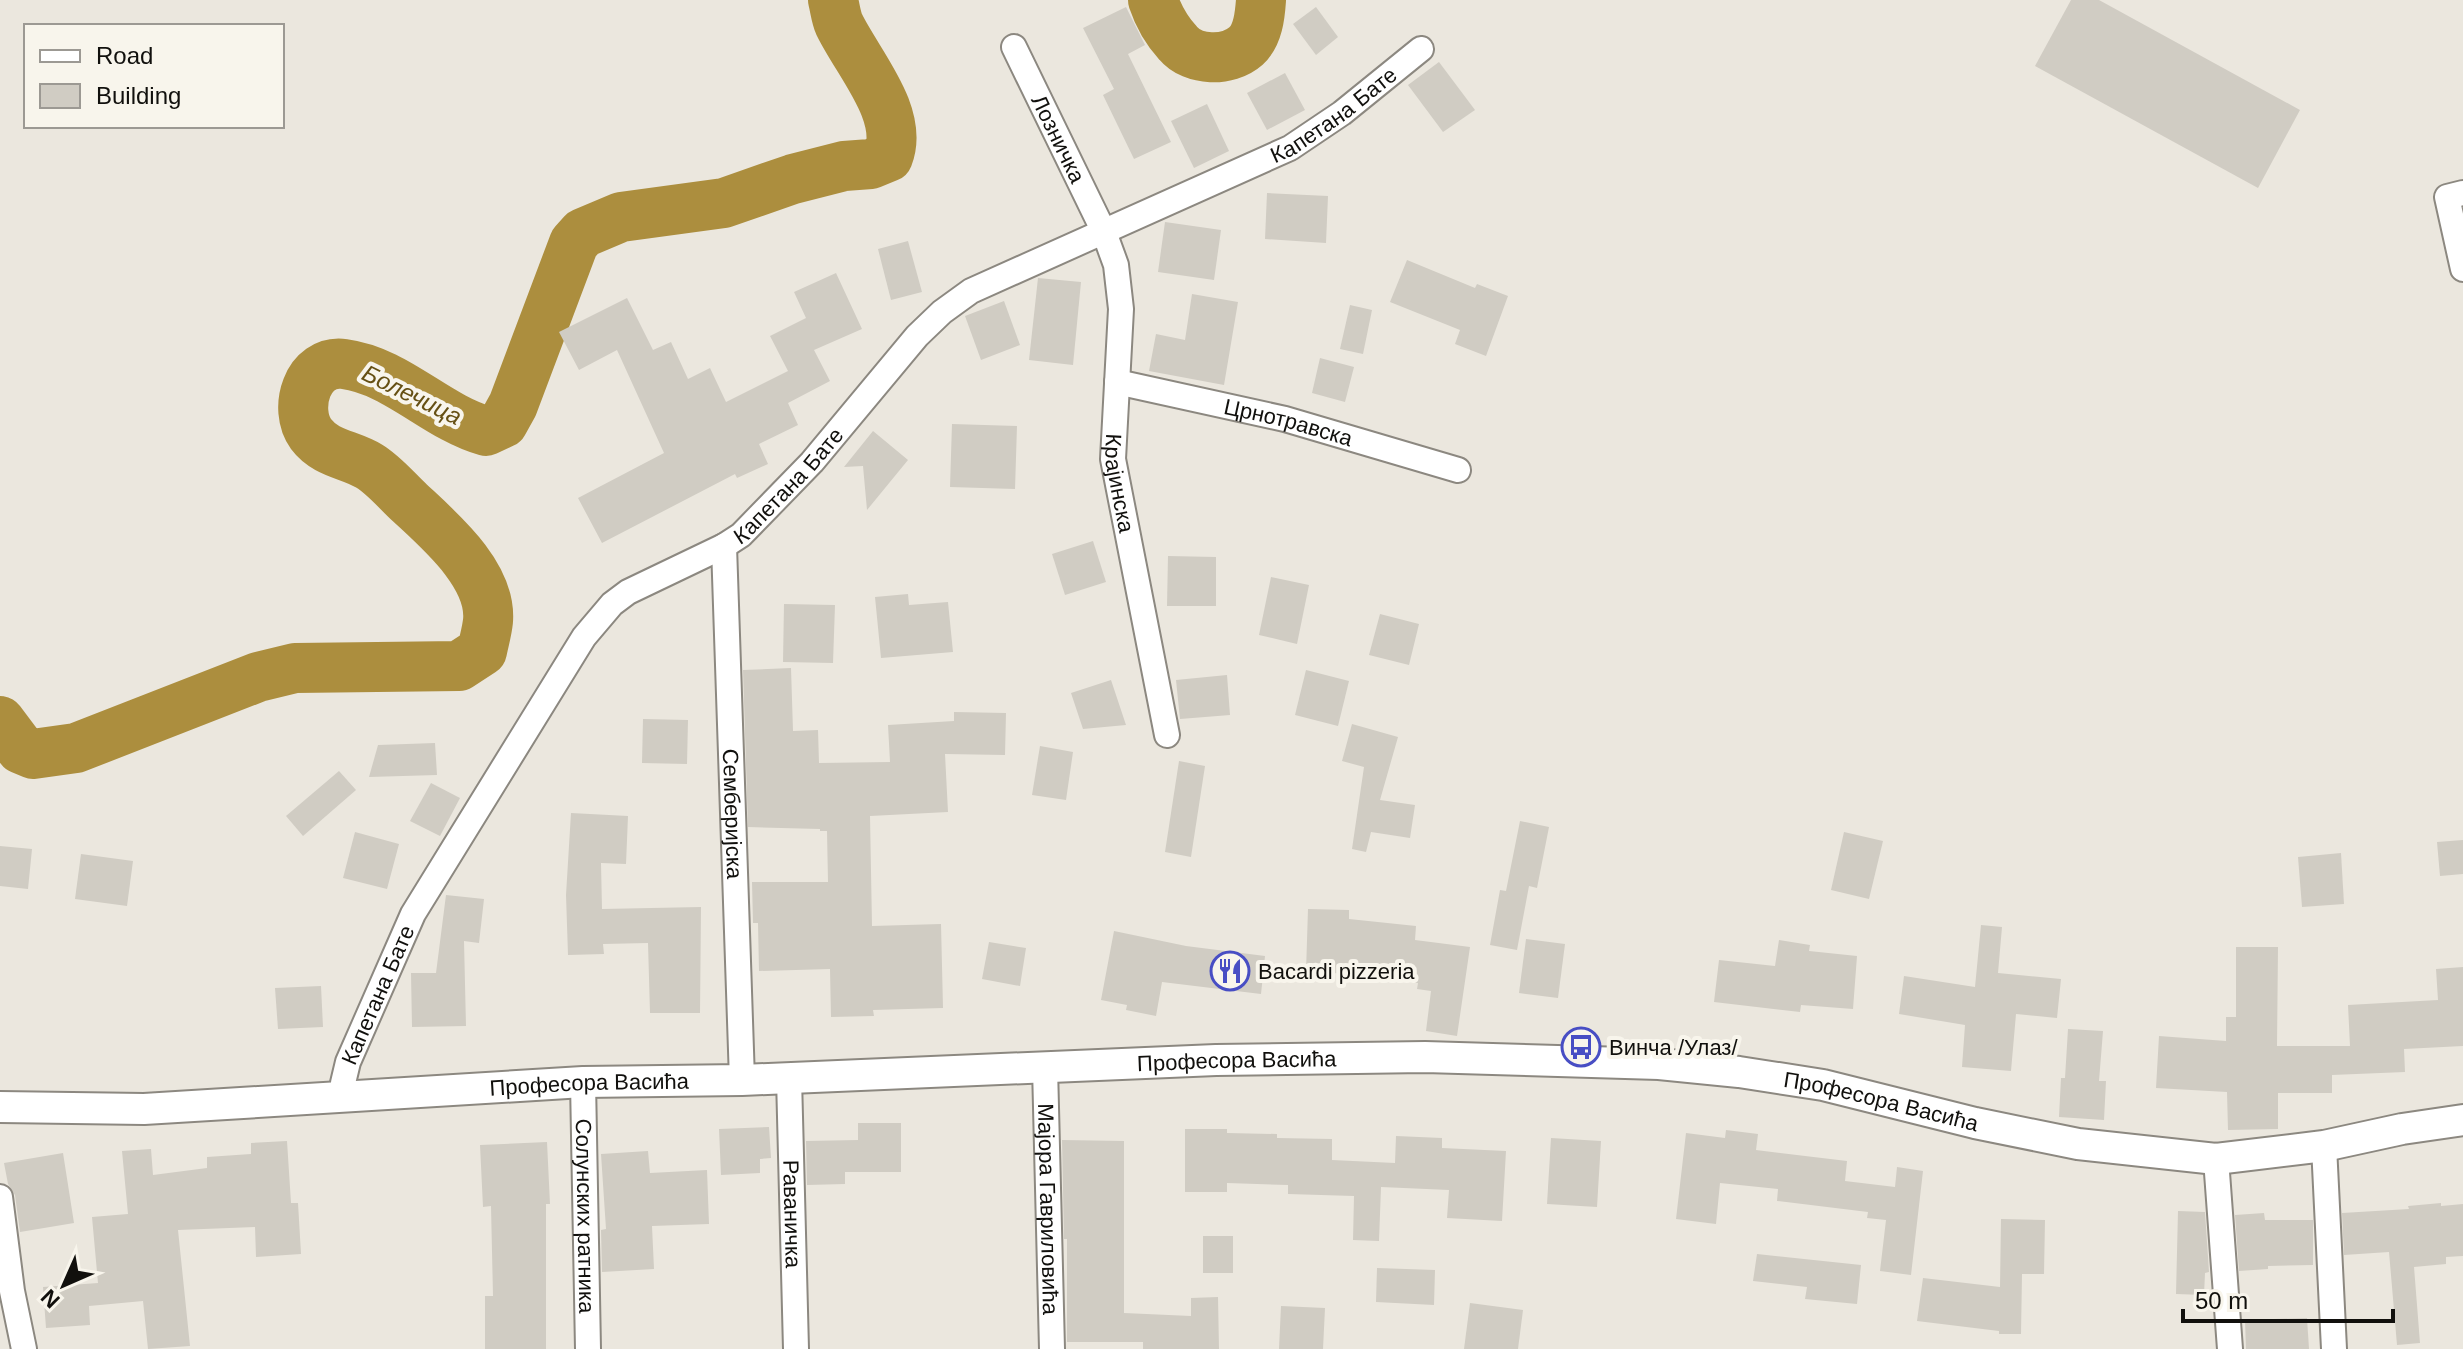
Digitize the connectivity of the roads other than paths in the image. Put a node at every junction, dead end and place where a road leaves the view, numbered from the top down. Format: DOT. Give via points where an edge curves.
graph roads {
  1 [pos="1014,47"];
  2 [pos="1421,49"];
  3 [pos="2463,193"];
  4 [pos="1104,232"];
  5 [pos="2463,269"];
  6 [pos="1117,382"];
  7 [pos="1458,470"];
  8 [pos="724,546"];
  9 [pos="1167,735"];
  10 [pos="1045,1067"];
  11 [pos="789,1078"];
  12 [pos="742,1080"];
  13 [pos="583,1082"];
  14 [pos="343,1098"];
  15 [pos="0,1107"];
  16 [pos="2463,1120"];
  17 [pos="2324,1146"];
  18 [pos="2216,1159"];
  19 [pos="0,1197"];
  20 [pos="24,1349"];
  21 [pos="588,1349"];
  22 [pos="796,1349"];
  23 [pos="1052,1349"];
  24 [pos="2230,1349"];
  25 [pos="2334,1349"];
  1 -- 4 [label="street, Лозничка"];
  2 -- 4 [label="street, Капетана Бате" via="1290,148"];
  3 -- 5 [label="street" via="2447,197"];
  4 -- 6 [label="street, Крајинска" via="1116,265 1121,309"];
  4 -- 8 [label="street, Капетана Бате" via="971,291 942,312 812,462"];
  6 -- 7 [label="street, Црнотравска" via="1285,419"];
  6 -- 9 [label="street, Крајинска" via="1113,459"];
  8 -- 12 [label="street, Семберијска"];
  8 -- 14 [label="street, Капетана Бате" via="628,592 584,637 413,914 348,1062"];
  10 -- 11 [label="street, Професора Васића"];
  10 -- 18 [label="street, Професора Васића" via="1425,1057 1659,1064 1823,1085 2078,1144"];
  10 -- 23 [label="street, Мајора Гавриловића"];
  11 -- 12 [label="street, Професора Васића"];
  11 -- 22 [label="street, Раваничка"];
  12 -- 13 [label="street, Професора Васића"];
  13 -- 14 [label="street, Професора Васића"];
  13 -- 21 [label="street, Солунских ратника"];
  14 -- 15 [label="street, Професора Васића" via="144,1109"];
  16 -- 17 [label="street, Професора Васића"];
  17 -- 18 [label="street, Професора Васића"];
  17 -- 25 [label="street"];
  18 -- 24 [label="street"];
  19 -- 20 [label="street"];
}
